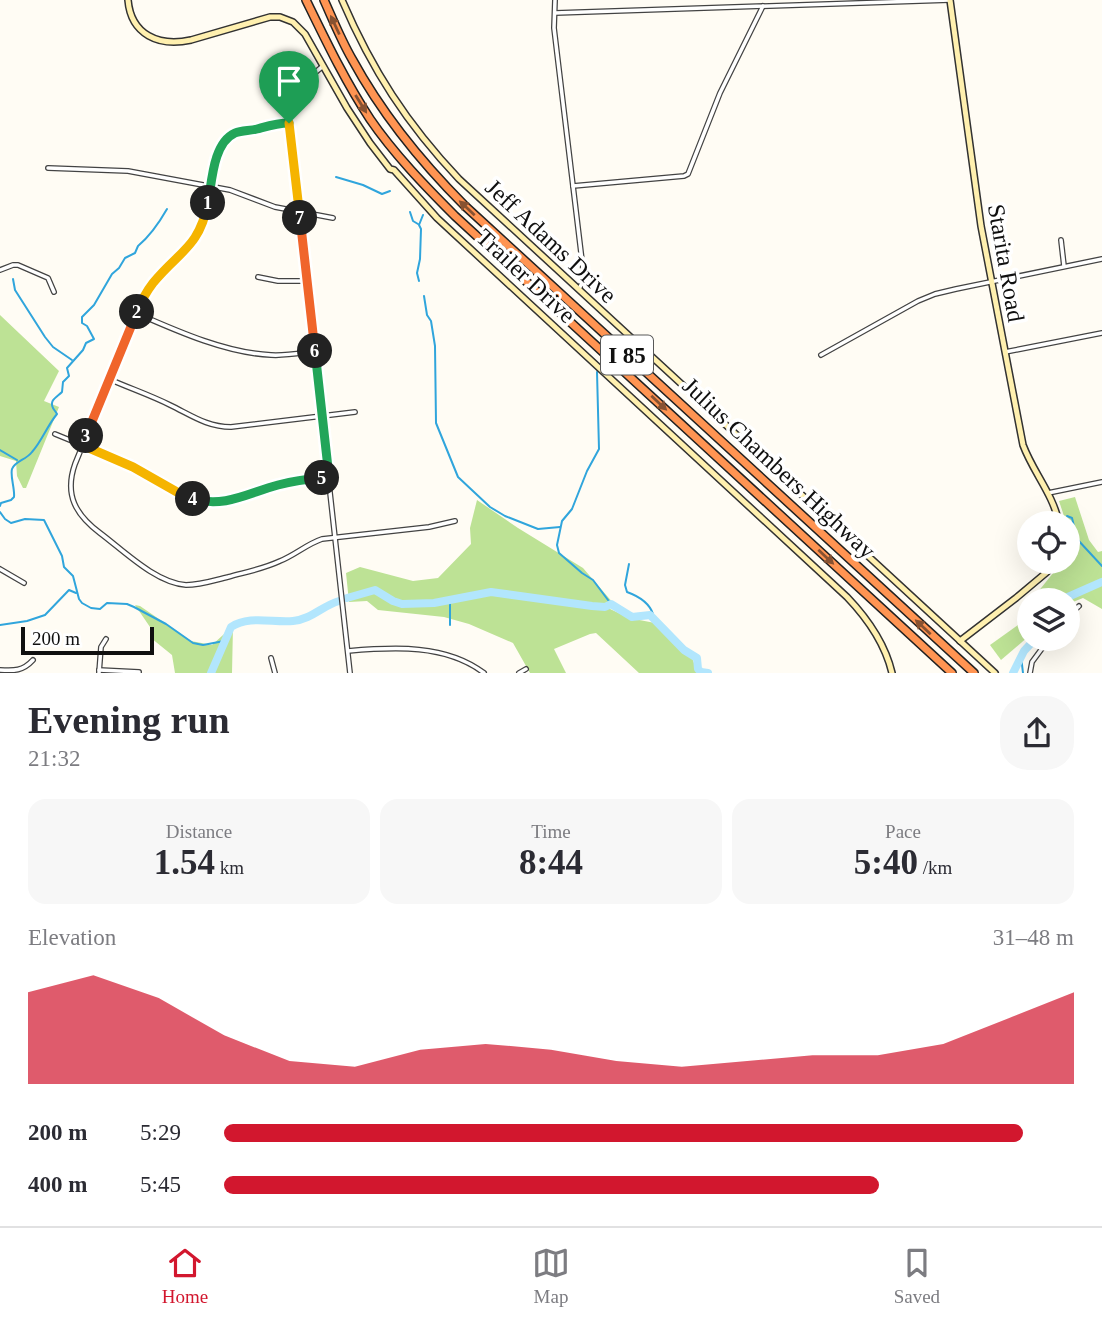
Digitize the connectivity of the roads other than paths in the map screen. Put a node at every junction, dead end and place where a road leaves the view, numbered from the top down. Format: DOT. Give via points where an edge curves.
graph roads {
  1 [pos="128,0"];
  2 [pos="306,0"];
  3 [pos="324,0"];
  4 [pos="342,0"];
  5 [pos="555,0"];
  6 [pos="950,0"];
  7 [pos="763,6"];
  8 [pos="555,13"];
  9 [pos="323,66"];
  10 [pos="289,123"];
  11 [pos="48,168"];
  12 [pos="211,186"];
  13 [pos="573,186"];
  14 [pos="299,212"];
  15 [pos="333,218"];
  16 [pos="1060,240"];
  17 [pos="1102,259"];
  18 [pos="1064,266"];
  19 [pos="0,270"];
  20 [pos="258,277"];
  21 [pos="307,281"];
  22 [pos="992,282"];
  23 [pos="579,290"];
  24 [pos="54,292"];
  25 [pos="136,313"];
  26 [pos="1102,333"];
  27 [pos="315,351"];
  28 [pos="1005,352"];
  29 [pos="821,355"];
  30 [pos="109,379"];
  31 [pos="355,412"];
  32 [pos="322,416"];
  33 [pos="55,434"];
  34 [pos="82,445"];
  35 [pos="329,477"];
  36 [pos="1102,482"];
  37 [pos="1048,493"];
  38 [pos="1056,511"];
  39 [pos="455,522"];
  40 [pos="336,537"];
  41 [pos="0,569"];
  42 [pos="1045,574"];
  43 [pos="24,583"];
  44 [pos="106,639"];
  45 [pos="960,641"];
  46 [pos="348,651"];
  47 [pos="1040,651"];
  48 [pos="271,658"];
  49 [pos="33,660"];
  50 [pos="526,669"];
  51 [pos="0,670"];
  52 [pos="99,671"];
  53 [pos="139,673"];
  54 [pos="275,673"];
  55 [pos="350,673"];
  56 [pos="484,673"];
  57 [pos="519,673"];
  58 [pos="892,673"];
  59 [pos="952,673"];
  60 [pos="974,673"];
  61 [pos="995,673"];
  62 [pos="1030,673"];
  1 -- 9 [label="street, Trailer Drive" via="141,30 166,42 191,40 270,17 286,19 301,29"];
  2 -- 59 [label="highway, Julius Chambers Highway / I 85, one-way" via="371,120 428,188"];
  60 -- 3 [label="highway, Julius Chambers Highway / I 85, one-way" via="443,184 379,102 352,60"];
  4 -- 23 [label="street, Jeff Adams Drive" via="382,80 429,146"];
  5 -- 8 [label="street"];
  6 -- 7 [label="street"];
  6 -- 22 [label="street, Starita Road"];
  7 -- 8 [label="street"];
  7 -- 13 [label="street" via="720,93 688,174"];
  8 -- 13 [label="street"];
  9 -- 10 [label="street" via="295,100"];
  9 -- 58 [label="street, Trailer Drive" via="390,169 437,218 847,597 878,637"];
  10 -- 12 [label="street" via="228,137 218,151"];
  10 -- 14 [label="street"];
  11 -- 12 [label="street" via="128,171"];
  12 -- 14 [label="street"];
  12 -- 25 [label="street" via="197,236 153,282"];
  13 -- 23 [label="street" via="583,269"];
  14 -- 15 [label="street"];
  14 -- 21 [label="street"];
  16 -- 18 [label="street"];
  17 -- 18 [label="street"];
  18 -- 22 [label="street"];
  19 -- 24 [label="street" via="16,265 25,268 49,279"];
  20 -- 21 [label="street"];
  21 -- 27 [label="street"];
  22 -- 28 [label="street, Starita Road"];
  22 -- 29 [label="street" via="918,301"];
  23 -- 45 [label="street, Jeff Adams Drive"];
  25 -- 27 [label="street" via="221,346 271,355"];
  25 -- 30 [label="street"];
  26 -- 28 [label="street"];
  27 -- 32 [label="street"];
  28 -- 37 [label="street, Starita Road" via="1023,444"];
  30 -- 32 [label="street" via="217,426"];
  30 -- 34 [label="street"];
  31 -- 32 [label="street"];
  32 -- 35 [label="street"];
  33 -- 34 [label="street"];
  34 -- 35 [label="street" via="204,502 223,502 285,483"];
  34 -- 40 [label="street" via="71,480 78,511 92,527 168,581 194,585 234,575 277,563 316,541"];
  35 -- 40 [label="street"];
  36 -- 37 [label="street"];
  37 -- 38 [label="street, Starita Road"];
  39 -- 40 [label="street"];
  40 -- 46 [label="street"];
  41 -- 43 [label="street"];
  42 -- 45 [label="street"];
  44 -- 52 [label="street"];
  45 -- 61 [label="street, Jeff Adams Drive"];
  46 -- 55 [label="street"];
  46 -- 56 [label="street" via="392,648 435,652 466,661"];
  47 -- 62 [label="street"];
  48 -- 54 [label="street"];
  49 -- 51 [label="street" via="17,671"];
  50 -- 57 [label="street"];
  52 -- 53 [label="street"];
}
